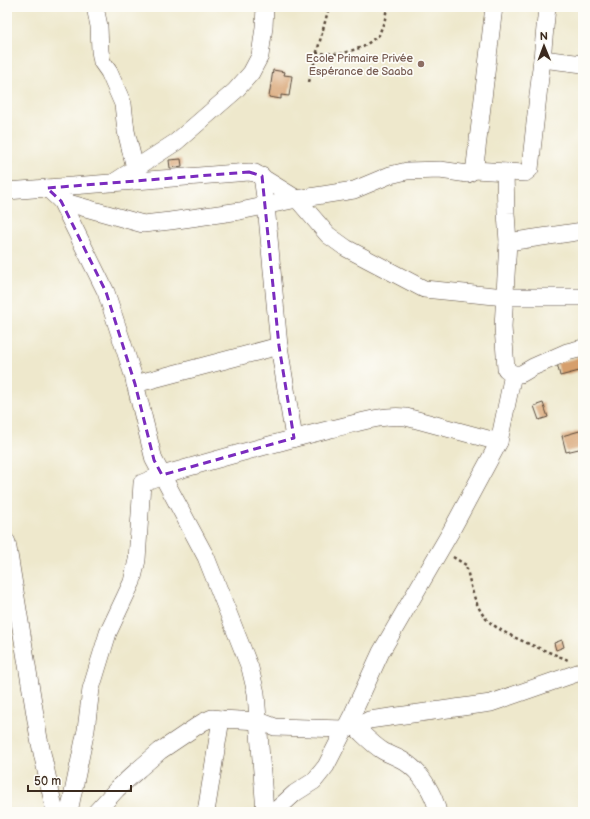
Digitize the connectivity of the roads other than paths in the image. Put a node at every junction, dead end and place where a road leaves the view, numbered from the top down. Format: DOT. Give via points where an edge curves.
graph roads {
  1 [pos="96,7"];
  2 [pos="264,7"];
  3 [pos="494,7"];
  4 [pos="547,7"];
  5 [pos="542,59"];
  6 [pos="583,64"];
  7 [pos="135,168"];
  8 [pos="474,170"];
  9 [pos="505,172"];
  10 [pos="262,176"];
  11 [pos="115,183"];
  12 [pos="47,188"];
  13 [pos="7,191"];
  14 [pos="297,199"];
  15 [pos="62,201"];
  16 [pos="266,205"];
  17 [pos="583,231"];
  18 [pos="508,242"];
  19 [pos="504,297"];
  20 [pos="583,297"];
  21 [pos="279,346"];
  22 [pos="583,348"];
  23 [pos="513,374"];
  24 [pos="135,384"];
  25 [pos="294,438"];
  26 [pos="499,442"];
  27 [pos="162,474"];
  28 [pos="7,542"];
  29 [pos="583,671"];
  30 [pos="221,719"];
  31 [pos="258,721"];
  32 [pos="349,728"];
  33 [pos="55,812"];
  34 [pos="69,812"];
  35 [pos="96,812"];
  36 [pos="206,812"];
  37 [pos="265,812"];
  38 [pos="274,812"];
  39 [pos="438,812"];
  1 -- 7 [label="street" via="102,62 123,104 126,131"];
  2 -- 7 [label="street" via="260,56 251,72 235,91 176,142"];
  3 -- 8 [label="street"];
  4 -- 5 [label="street"];
  5 -- 6 [label="street"];
  5 -- 9 [label="street" via="530,169 525,173"];
  7 -- 11 [label="street"];
  8 -- 9 [label="street"];
  8 -- 14 [label="street" via="468,174 440,170 407,171 354,190"];
  9 -- 18 [label="street"];
  10 -- 11 [label="street" via="249,172"];
  10 -- 14 [label="street"];
  10 -- 16 [label="street"];
  11 -- 12 [label="street"];
  12 -- 13 [label="street"];
  12 -- 15 [label="street"];
  14 -- 16 [label="street"];
  14 -- 19 [label="street" via="328,235 346,248 424,289"];
  15 -- 16 [label="street" via="143,224"];
  15 -- 24 [label="street" via="106,292"];
  16 -- 21 [label="street"];
  17 -- 18 [label="street"];
  18 -- 19 [label="street"];
  19 -- 20 [label="street"];
  19 -- 23 [label="street" via="506,369"];
  21 -- 24 [label="street"];
  21 -- 25 [label="street"];
  22 -- 23 [label="street" via="567,352 521,374"];
  23 -- 26 [label="street"];
  24 -- 27 [label="street" via="154,460"];
  25 -- 26 [label="street" via="360,422 399,416"];
  25 -- 27 [label="street"];
  26 -- 32 [label="street" via="441,550 381,652 353,713"];
  27 -- 31 [label="street" via="206,557 237,634 250,668 256,693"];
  27 -- 34 [label="street" via="142,483 137,560 132,582 108,633 92,689"];
  28 -- 33 [label="street"];
  29 -- 32 [label="street" via="491,703 369,720"];
  30 -- 31 [label="street"];
  30 -- 35 [label="street" via="212,718 198,724 160,752 117,789"];
  30 -- 36 [label="street"];
  31 -- 32 [label="street" via="275,727"];
  31 -- 37 [label="street"];
  32 -- 38 [label="street" via="314,781 294,793"];
  32 -- 39 [label="street" via="382,751 414,768 434,798"];
}
